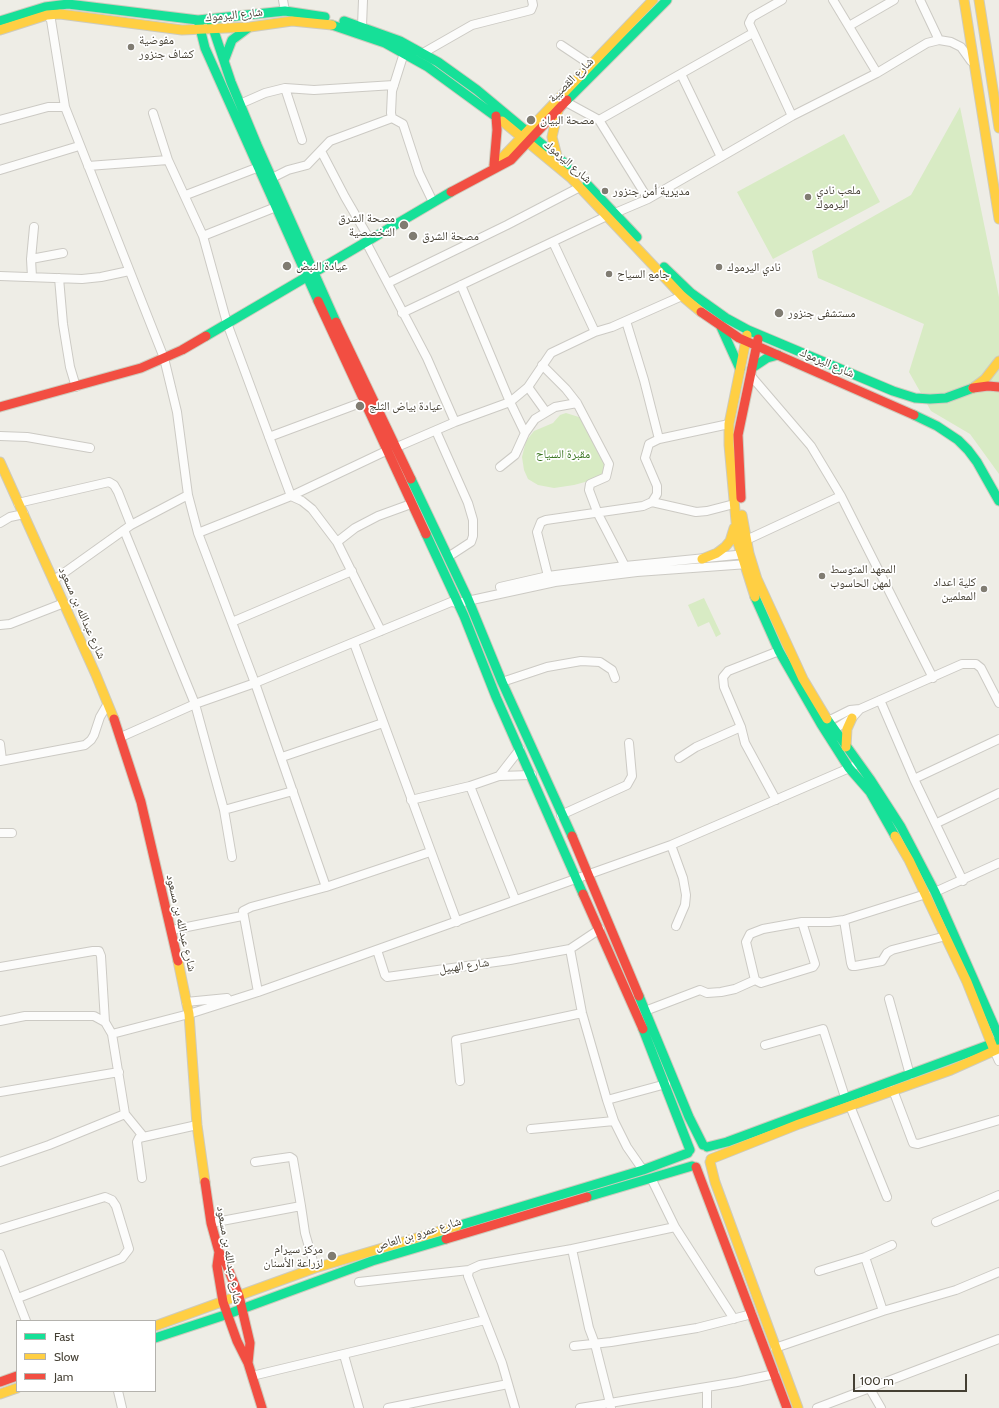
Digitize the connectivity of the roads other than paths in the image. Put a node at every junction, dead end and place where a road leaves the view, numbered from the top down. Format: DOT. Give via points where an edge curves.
graph roads {
  1 [pos="283,0"];
  2 [pos="363,0"];
  3 [pos="532,0"];
  4 [pos="653,0"];
  5 [pos="666,0"];
  6 [pos="782,0"];
  7 [pos="833,0"];
  8 [pos="894,0"];
  9 [pos="920,0"];
  10 [pos="964,0"];
  11 [pos="979,0"];
  12 [pos="49,9"];
  13 [pos="284,11"];
  14 [pos="210,19"];
  15 [pos="198,20"];
  16 [pos="0,21"];
  17 [pos="362,26"];
  18 [pos="849,26"];
  19 [pos="250,27"];
  20 [pos="213,29"];
  21 [pos="0,30"];
  22 [pos="200,30"];
  23 [pos="753,32"];
  24 [pos="939,40"];
  25 [pos="561,46"];
  26 [pos="404,53"];
  27 [pos="423,53"];
  28 [pos="224,61"];
  29 [pos="591,65"];
  30 [pos="975,66"];
  31 [pos="877,73"];
  32 [pos="682,74"];
  33 [pos="394,85"];
  34 [pos="996,87"];
  35 [pos="285,88"];
  36 [pos="240,104"];
  37 [pos="563,105"];
  38 [pos="65,107"];
  39 [pos="153,113"];
  40 [pos="496,116"];
  41 [pos="792,116"];
  42 [pos="392,118"];
  43 [pos="0,120"];
  44 [pos="599,120"];
  45 [pos="999,128"];
  46 [pos="527,136"];
  47 [pos="302,140"];
  48 [pos="79,146"];
  49 [pos="321,151"];
  50 [pos="557,157"];
  51 [pos="721,157"];
  52 [pos="168,160"];
  53 [pos="88,166"];
  54 [pos="259,167"];
  55 [pos="491,169"];
  56 [pos="0,170"];
  57 [pos="272,178"];
  58 [pos="580,187"];
  59 [pos="186,195"];
  60 [pos="648,199"];
  61 [pos="433,202"];
  62 [pos="276,207"];
  63 [pos="611,215"];
  64 [pos="999,219"];
  65 [pos="34,227"];
  66 [pos="203,236"];
  67 [pos="368,241"];
  68 [pos="553,242"];
  69 [pos="63,253"];
  70 [pos="31,259"];
  71 [pos="129,271"];
  72 [pos="315,272"];
  73 [pos="0,276"];
  74 [pos="32,277"];
  75 [pos="59,278"];
  76 [pos="307,278"];
  77 [pos="388,283"];
  78 [pos="461,285"];
  79 [pos="682,296"];
  80 [pos="402,313"];
  81 [pos="626,321"];
  82 [pos="227,323"];
  83 [pos="722,326"];
  84 [pos="748,330"];
  85 [pos="594,332"];
  86 [pos="759,335"];
  87 [pos="745,340"];
  88 [pos="756,346"];
  89 [pos="778,355"];
  90 [pos="164,358"];
  91 [pos="999,361"];
  92 [pos="542,365"];
  93 [pos="740,369"];
  94 [pos="751,372"];
  95 [pos="76,387"];
  96 [pos="528,387"];
  97 [pos="999,387"];
  98 [pos="973,388"];
  99 [pos="364,402"];
  100 [pos="510,402"];
  101 [pos="577,403"];
  102 [pos="0,407"];
  103 [pos="546,412"];
  104 [pos="455,422"];
  105 [pos="729,424"];
  106 [pos="436,431"];
  107 [pos="525,433"];
  108 [pos="0,436"];
  109 [pos="269,437"];
  110 [pos="659,439"];
  111 [pos="397,447"];
  112 [pos="90,448"];
  113 [pos="386,451"];
  114 [pos="0,462"];
  115 [pos="500,467"];
  116 [pos="188,495"];
  117 [pos="291,496"];
  118 [pos="841,496"];
  119 [pos="999,501"];
  120 [pos="652,502"];
  121 [pos="18,503"];
  122 [pos="410,504"];
  123 [pos="734,504"];
  124 [pos="24,514"];
  125 [pos="598,514"];
  126 [pos="735,517"];
  127 [pos="0,523"];
  128 [pos="130,525"];
  129 [pos="124,530"];
  130 [pos="198,533"];
  131 [pos="337,542"];
  132 [pos="742,542"];
  133 [pos="448,557"];
  134 [pos="702,559"];
  135 [pos="747,559"];
  136 [pos="625,566"];
  137 [pos="352,571"];
  138 [pos="548,576"];
  139 [pos="54,580"];
  140 [pos="467,597"];
  141 [pos="455,601"];
  142 [pos="64,603"];
  143 [pos="232,622"];
  144 [pos="0,625"];
  145 [pos="381,631"];
  146 [pos="354,643"];
  147 [pos="779,651"];
  148 [pos="615,678"];
  149 [pos="933,678"];
  150 [pos="502,682"];
  151 [pos="255,683"];
  152 [pos="880,700"];
  153 [pos="999,703"];
  154 [pos="195,704"];
  155 [pos="107,705"];
  156 [pos="860,709"];
  157 [pos="852,718"];
  158 [pos="824,723"];
  159 [pos="383,724"];
  160 [pos="741,727"];
  161 [pos="831,732"];
  162 [pos="121,736"];
  163 [pos="999,739"];
  164 [pos="0,744"];
  165 [pos="629,744"];
  166 [pos="846,747"];
  167 [pos="520,749"];
  168 [pos="282,757"];
  169 [pos="679,758"];
  170 [pos="1,761"];
  171 [pos="860,764"];
  172 [pos="849,768"];
  173 [pos="532,775"];
  174 [pos="499,776"];
  175 [pos="914,779"];
  176 [pos="470,786"];
  177 [pos="293,791"];
  178 [pos="999,793"];
  179 [pos="411,800"];
  180 [pos="776,800"];
  181 [pos="224,810"];
  182 [pos="561,815"];
  183 [pos="936,823"];
  184 [pos="0,833"];
  185 [pos="12,833"];
  186 [pos="670,845"];
  187 [pos="430,852"];
  188 [pos="232,857"];
  189 [pos="999,863"];
  190 [pos="588,874"];
  191 [pos="577,878"];
  192 [pos="963,881"];
  193 [pos="326,888"];
  194 [pos="935,892"];
  195 [pos="926,894"];
  196 [pos="515,899"];
  197 [pos="242,916"];
  198 [pos="844,920"];
  199 [pos="457,922"];
  200 [pos="802,922"];
  201 [pos="676,926"];
  202 [pos="600,929"];
  203 [pos="172,930"];
  204 [pos="946,936"];
  205 [pos="570,949"];
  206 [pos="377,950"];
  207 [pos="0,967"];
  208 [pos="755,980"];
  209 [pos="258,992"];
  210 [pos="243,996"];
  211 [pos="889,999"];
  212 [pos="186,1002"];
  213 [pos="645,1011"];
  214 [pos="582,1013"];
  215 [pos="189,1014"];
  216 [pos="0,1021"];
  217 [pos="105,1022"];
  218 [pos="112,1034"];
  219 [pos="999,1037"];
  220 [pos="765,1045"];
  221 [pos="996,1046"];
  222 [pos="999,1061"];
  223 [pos="119,1072"];
  224 [pos="910,1075"];
  225 [pos="460,1081"];
  226 [pos="666,1084"];
  227 [pos="893,1090"];
  228 [pos="0,1092"];
  229 [pos="607,1100"];
  230 [pos="848,1102"];
  231 [pos="125,1114"];
  232 [pos="999,1120"];
  233 [pos="614,1121"];
  234 [pos="197,1125"];
  235 [pos="531,1129"];
  236 [pos="143,1136"];
  237 [pos="705,1146"];
  238 [pos="689,1151"];
  239 [pos="710,1161"];
  240 [pos="0,1162"];
  241 [pos="255,1162"];
  242 [pos="694,1166"];
  243 [pos="643,1170"];
  244 [pos="142,1178"];
  245 [pos="651,1178"];
  246 [pos="999,1195"];
  247 [pos="887,1197"];
  248 [pos="301,1206"];
  249 [pos="936,1222"];
  250 [pos="211,1223"];
  251 [pos="675,1228"];
  252 [pos="0,1229"];
  253 [pos="892,1245"];
  254 [pos="572,1249"];
  255 [pos="219,1252"];
  256 [pos="0,1254"];
  257 [pos="865,1257"];
  258 [pos="315,1268"];
  259 [pos="3,1270"];
  260 [pos="470,1270"];
  261 [pos="819,1271"];
  262 [pos="999,1272"];
  263 [pos="360,1282"];
  264 [pos="239,1296"];
  265 [pos="18,1298"];
  266 [pos="224,1302"];
  267 [pos="242,1309"];
  268 [pos="883,1311"];
  269 [pos="228,1314"];
  270 [pos="752,1314"];
  271 [pos="734,1319"];
  272 [pos="26,1320"];
  273 [pos="485,1320"];
  274 [pos="156,1326"];
  275 [pos="156,1338"];
  276 [pos="999,1339"];
  277 [pos="595,1344"];
  278 [pos="574,1346"];
  279 [pos="775,1348"];
  280 [pos="344,1355"];
  281 [pos="248,1363"];
  282 [pos="775,1374"];
  283 [pos="16,1376"];
  284 [pos="252,1376"];
  285 [pos="0,1382"];
  286 [pos="508,1384"];
  287 [pos="707,1387"];
  288 [pos="16,1388"];
  289 [pos="870,1389"];
  290 [pos="118,1392"];
  291 [pos="0,1394"];
  292 [pos="611,1406"];
  293 [pos="122,1408"];
  294 [pos="262,1408"];
  295 [pos="359,1408"];
  296 [pos="388,1408"];
  297 [pos="515,1408"];
  298 [pos="580,1408"];
  299 [pos="707,1408"];
  300 [pos="787,1408"];
  301 [pos="798,1408"];
  302 [pos="817,1408"];
  303 [pos="881,1408"];
  1 -- 13 [label="street"];
  2 -- 17 [label="street"];
  3 -- 27 [label="street" via="531,10 472,25"];
  4 -- 29 [label="main road"];
  5 -- 37 [label="main road, شارع القصيبة"];
  6 -- 23 [label="street" via="751,18"];
  7 -- 18 [label="street"];
  8 -- 18 [label="street"];
  9 -- 24 [label="street"];
  10 -- 30 [label="main road"];
  11 -- 34 [label="main road"];
  12 -- 15 [label="main road, شارع اليرموك" via="80,5"];
  12 -- 16 [label="main road"];
  12 -- 21 [label="main road"];
  12 -- 22 [label="main road, شارع اليرموك" via="164,28"];
  12 -- 38 [label="street"];
  13 -- 14 [label="main road, شارع اليرموك"];
  13 -- 17 [label="main road, شارع اليرموك"];
  14 -- 15 [label="main road, شارع اليرموك"];
  14 -- 20 [label="main road"];
  15 -- 22 [label="main road"];
  17 -- 27 [label="main road, شارع اليرموك"];
  18 -- 31 [label="street"];
  19 -- 20 [label="main road, شارع اليرموك"];
  19 -- 26 [label="main road, شارع اليرموك" via="292,21 314,22 350,30"];
  19 -- 28 [label="main road" via="232,40"];
  20 -- 22 [label="main road, شارع اليرموك"];
  20 -- 28 [label="main road"];
  22 -- 54 [label="main road" via="209,58"];
  23 -- 32 [label="street"];
  23 -- 41 [label="street"];
  24 -- 30 [label="street" via="961,47"];
  24 -- 31 [label="street" via="927,43"];
  25 -- 29 [label="street"];
  26 -- 33 [label="street"];
  26 -- 40 [label="main road, شارع اليرموك"];
  27 -- 46 [label="main road, شارع اليرموك" via="477,90"];
  28 -- 36 [label="main road"];
  29 -- 46 [label="main road"];
  30 -- 64 [label="main road"];
  31 -- 41 [label="street"];
  32 -- 44 [label="street"];
  32 -- 51 [label="street"];
  33 -- 35 [label="street" via="314,90"];
  33 -- 42 [label="street" via="390,109"];
  34 -- 45 [label="main road"];
  35 -- 36 [label="street"];
  35 -- 47 [label="street"];
  36 -- 57 [label="main road"];
  37 -- 44 [label="street"];
  37 -- 46 [label="main road, شارع القصيبة"];
  37 -- 50 [label="main road" via="554,122 552,137"];
  38 -- 43 [label="street" via="48,107"];
  38 -- 48 [label="street"];
  39 -- 52 [label="street"];
  40 -- 46 [label="main road, شارع اليرموك"];
  40 -- 55 [label="main road" via="497,130"];
  41 -- 51 [label="street"];
  42 -- 49 [label="street" via="330,141"];
  42 -- 61 [label="street" via="403,124 419,173"];
  44 -- 60 [label="street"];
  46 -- 50 [label="main road, شارع اليرموك"];
  46 -- 55 [label="main road"];
  46 -- 58 [label="main road, شارع اليرموك"];
  48 -- 53 [label="street"];
  48 -- 56 [label="street"];
  49 -- 57 [label="street" via="307,165"];
  49 -- 67 [label="street"];
  50 -- 63 [label="main road, شارع اليرموك" via="576,173"];
  51 -- 60 [label="street"];
  52 -- 53 [label="street"];
  52 -- 59 [label="street"];
  53 -- 71 [label="street"];
  54 -- 59 [label="street"];
  54 -- 62 [label="main road"];
  55 -- 61 [label="main road"];
  57 -- 72 [label="main road"];
  58 -- 63 [label="main road, شارع اليرموك"];
  58 -- 77 [label="street"];
  59 -- 66 [label="street"];
  60 -- 63 [label="street"];
  61 -- 67 [label="main road"];
  62 -- 66 [label="street"];
  62 -- 76 [label="main road"];
  63 -- 68 [label="street"];
  63 -- 79 [label="main road, شارع اليرموك"];
  63 -- 84 [label="main road, شارع اليرموك" via="691,294"];
  65 -- 70 [label="street"];
  66 -- 82 [label="street"];
  67 -- 72 [label="main road"];
  67 -- 77 [label="street"];
  68 -- 78 [label="street"];
  68 -- 85 [label="street"];
  69 -- 70 [label="street"];
  70 -- 74 [label="street"];
  71 -- 75 [label="street" via="101,277"];
  71 -- 90 [label="street"];
  72 -- 76 [label="main road"];
  72 -- 111 [label="main road" via="328,305"];
  73 -- 74 [label="street"];
  74 -- 75 [label="street"];
  75 -- 95 [label="street" via="63,324"];
  76 -- 82 [label="main road"];
  76 -- 99 [label="main road"];
  77 -- 80 [label="street"];
  78 -- 80 [label="street"];
  78 -- 100 [label="street"];
  79 -- 81 [label="street"];
  79 -- 83 [label="main road, شارع اليرموك"];
  80 -- 104 [label="street" via="427,358"];
  81 -- 85 [label="street"];
  81 -- 110 [label="street"];
  82 -- 90 [label="main road"];
  82 -- 109 [label="street"];
  83 -- 87 [label="main road, شارع اليرموك"];
  83 -- 93 [label="main road"];
  84 -- 86 [label="main road, شارع اليرموك"];
  84 -- 87 [label="main road"];
  85 -- 92 [label="street" via="551,353"];
  86 -- 88 [label="main road"];
  86 -- 98 [label="main road, شارع اليرموك" via="915,398 946,398"];
  87 -- 88 [label="main road, شارع اليرموك"];
  87 -- 93 [label="main road"];
  88 -- 89 [label="main road, شارع اليرموك"];
  88 -- 94 [label="main road"];
  89 -- 94 [label="main road" via="767,358"];
  89 -- 119 [label="main road, شارع اليرموك" via="942,429 968,450"];
  90 -- 95 [label="main road" via="141,368"];
  90 -- 116 [label="street" via="177,412"];
  91 -- 98 [label="main road" via="985,379"];
  92 -- 96 [label="street"];
  92 -- 101 [label="street"];
  93 -- 105 [label="main road"];
  94 -- 118 [label="street" via="811,446"];
  94 -- 132 [label="main road" via="738,435"];
  95 -- 102 [label="main road"];
  96 -- 100 [label="street"];
  96 -- 103 [label="street"];
  97 -- 98 [label="main road"];
  99 -- 109 [label="street"];
  99 -- 113 [label="main road"];
  100 -- 104 [label="street"];
  100 -- 107 [label="street"];
  101 -- 103 [label="street" via="555,407"];
  101 -- 125 [label="street" via="609,464 606,477 590,484 589,490"];
  103 -- 107 [label="street" via="535,418"];
  104 -- 106 [label="street"];
  105 -- 110 [label="street"];
  105 -- 123 [label="main road"];
  106 -- 111 [label="street"];
  106 -- 133 [label="street" via="468,503 473,525 474,536 471,542"];
  107 -- 115 [label="street" via="515,455"];
  108 -- 112 [label="street" via="27,437"];
  109 -- 117 [label="street"];
  110 -- 120 [label="street" via="646,448 646,458 657,486 657,494"];
  111 -- 133 [label="main road"];
  113 -- 117 [label="street"];
  113 -- 122 [label="main road"];
  114 -- 121 [label="main road, شارع عبدالله بن مسعود"];
  116 -- 128 [label="street"];
  116 -- 130 [label="street"];
  117 -- 130 [label="street"];
  117 -- 131 [label="street" via="312,509"];
  118 -- 132 [label="street"];
  118 -- 149 [label="street"];
  120 -- 123 [label="street" via="696,512"];
  120 -- 125 [label="street"];
  121 -- 124 [label="main road, شارع عبدالله بن مسعود"];
  121 -- 128 [label="street" via="109,482 118,492"];
  122 -- 131 [label="street" via="378,516 355,528"];
  122 -- 141 [label="main road"];
  123 -- 126 [label="main road"];
  124 -- 127 [label="street" via="10,517"];
  124 -- 139 [label="main road, شارع عبدالله بن مسعود"];
  125 -- 136 [label="street"];
  125 -- 138 [label="street" via="541,522 537,532"];
  126 -- 132 [label="main road"];
  126 -- 134 [label="main road" via="730,541 717,553"];
  128 -- 129 [label="street"];
  129 -- 139 [label="street"];
  129 -- 154 [label="street"];
  130 -- 143 [label="street"];
  131 -- 137 [label="street"];
  132 -- 135 [label="main road"];
  133 -- 140 [label="main road"];
  134 -- 135 [label="street"];
  134 -- 136 [label="street"];
  135 -- 140 [label="street" via="555,582"];
  135 -- 147 [label="main road" via="754,595"];
  135 -- 158 [label="main road"];
  136 -- 138 [label="street"];
  137 -- 143 [label="street"];
  137 -- 145 [label="street"];
  138 -- 140 [label="street"];
  139 -- 142 [label="main road, شارع عبدالله بن مسعود"];
  140 -- 141 [label="street"];
  140 -- 150 [label="main road"];
  141 -- 145 [label="street"];
  141 -- 167 [label="main road"];
  142 -- 144 [label="street" via="10,624"];
  142 -- 155 [label="main road, شارع عبدالله بن مسعود"];
  143 -- 151 [label="street"];
  145 -- 146 [label="street"];
  146 -- 151 [label="street"];
  146 -- 159 [label="street"];
  147 -- 158 [label="main road"];
  147 -- 160 [label="street" via="728,671 723,678 724,688"];
  148 -- 150 [label="street" via="612,670 600,662 581,661 547,667"];
  149 -- 152 [label="street"];
  149 -- 153 [label="street" via="962,664 976,664 981,668"];
  150 -- 182 [label="main road"];
  151 -- 154 [label="street"];
  151 -- 168 [label="street"];
  152 -- 156 [label="street"];
  152 -- 175 [label="street"];
  154 -- 162 [label="street"];
  154 -- 181 [label="street"];
  155 -- 162 [label="main road, شارع عبدالله بن مسعود"];
  155 -- 170 [label="street" via="91,740 85,745"];
  156 -- 157 [label="street"];
  156 -- 158 [label="street" via="850,710"];
  157 -- 161 [label="street"];
  157 -- 166 [label="main road" via="847,729"];
  158 -- 161 [label="main road"];
  159 -- 168 [label="street"];
  159 -- 179 [label="street"];
  160 -- 169 [label="street" via="696,747"];
  160 -- 180 [label="street" via="745,742"];
  161 -- 166 [label="main road"];
  161 -- 172 [label="main road"];
  162 -- 203 [label="main road, شارع عبدالله بن مسعود"];
  163 -- 175 [label="street"];
  164 -- 170 [label="street"];
  165 -- 182 [label="street" via="632,776 627,786"];
  166 -- 171 [label="main road"];
  167 -- 173 [label="main road"];
  167 -- 174 [label="street"];
  168 -- 177 [label="street"];
  171 -- 172 [label="street"];
  171 -- 194 [label="main road" via="901,827"];
  172 -- 180 [label="street"];
  172 -- 195 [label="main road" via="870,792"];
  173 -- 174 [label="street"];
  173 -- 191 [label="main road"];
  174 -- 176 [label="street"];
  175 -- 183 [label="street"];
  176 -- 179 [label="street"];
  176 -- 196 [label="street"];
  177 -- 181 [label="street"];
  177 -- 193 [label="street"];
  178 -- 183 [label="street"];
  179 -- 187 [label="street"];
  180 -- 186 [label="street"];
  181 -- 188 [label="street"];
  182 -- 190 [label="main road"];
  183 -- 192 [label="street"];
  184 -- 185 [label="street"];
  186 -- 190 [label="street"];
  186 -- 201 [label="street" via="683,878 686,895"];
  187 -- 193 [label="street"];
  187 -- 199 [label="street"];
  189 -- 192 [label="street"];
  190 -- 191 [label="street"];
  190 -- 213 [label="main road"];
  191 -- 196 [label="street"];
  191 -- 202 [label="main road"];
  192 -- 194 [label="street"];
  193 -- 197 [label="street" via="251,907 243,911"];
  194 -- 219 [label="main road"];
  195 -- 198 [label="street"];
  195 -- 204 [label="main road"];
  196 -- 199 [label="street"];
  197 -- 203 [label="street"];
  197 -- 209 [label="street"];
  198 -- 200 [label="street"];
  198 -- 204 [label="street" via="852,966 882,961 892,950"];
  199 -- 206 [label="street"];
  200 -- 208 [label="street" via="750,934 746,942"];
  200 -- 208 [label="street" via="813,967 761,983"];
  202 -- 205 [label="street"];
  202 -- 226 [label="main road"];
  203 -- 212 [label="main road, شارع عبدالله بن مسعود"];
  204 -- 221 [label="main road"];
  205 -- 206 [label="street, شارع الهبيل" via="387,977"];
  205 -- 214 [label="street"];
  206 -- 209 [label="street"];
  207 -- 217 [label="street" via="99,951"];
  208 -- 213 [label="street" via="721,992 707,993 700,990"];
  209 -- 210 [label="street"];
  210 -- 212 [label="street"];
  210 -- 215 [label="street"];
  211 -- 224 [label="street"];
  212 -- 215 [label="main road, شارع عبدالله بن مسعود"];
  213 -- 237 [label="main road" via="689,1117"];
  214 -- 225 [label="street" via="456,1040"];
  214 -- 229 [label="street"];
  215 -- 218 [label="street"];
  215 -- 234 [label="main road, شارع عبدالله بن مسعود"];
  216 -- 217 [label="street" via="25,1016 60,1015 94,1016"];
  217 -- 218 [label="street"];
  218 -- 223 [label="street"];
  220 -- 230 [label="street" via="823,1029"];
  221 -- 222 [label="street"];
  221 -- 224 [label="main road"];
  221 -- 227 [label="main road" via="951,1070"];
  223 -- 228 [label="street"];
  223 -- 231 [label="street"];
  224 -- 230 [label="main road"];
  226 -- 229 [label="street"];
  226 -- 238 [label="main road"];
  227 -- 230 [label="main road"];
  227 -- 232 [label="street" via="913,1143 918,1144"];
  229 -- 233 [label="street"];
  230 -- 237 [label="main road" via="727,1142"];
  230 -- 239 [label="main road"];
  230 -- 247 [label="street"];
  231 -- 236 [label="street"];
  231 -- 240 [label="street"];
  233 -- 235 [label="street"];
  233 -- 243 [label="street" via="627,1147"];
  234 -- 236 [label="street"];
  234 -- 250 [label="main road, شارع عبدالله بن مسعود"];
  236 -- 244 [label="street" via="137,1142"];
  237 -- 238 [label="main road" via="697,1145"];
  237 -- 239 [label="main road" via="711,1152"];
  238 -- 242 [label="main road" via="688,1159"];
  238 -- 243 [label="main road"];
  239 -- 242 [label="main road" via="705,1167"];
  239 -- 279 [label="main road" via="715,1182"];
  241 -- 248 [label="street" via="290,1157 293,1159"];
  242 -- 245 [label="main road, شارع عمرو بن العاص"];
  242 -- 270 [label="main road"];
  243 -- 258 [label="main road"];
  245 -- 251 [label="street"];
  245 -- 267 [label="main road, شارع عمرو بن العاص" via="372,1261"];
  246 -- 249 [label="street"];
  248 -- 250 [label="street"];
  248 -- 258 [label="street"];
  250 -- 255 [label="main road, شارع عبدالله بن مسعود"];
  251 -- 254 [label="street"];
  251 -- 271 [label="street"];
  252 -- 265 [label="street" via="105,1197 112,1200 116,1206 129,1249 122,1258"];
  253 -- 257 [label="street"];
  254 -- 260 [label="street" via="480,1265"];
  254 -- 277 [label="street" via="589,1328"];
  255 -- 264 [label="main road" via="226,1261"];
  255 -- 266 [label="main road, شارع عبدالله بن مسعود" via="217,1266"];
  256 -- 259 [label="street"];
  257 -- 261 [label="street"];
  257 -- 268 [label="street"];
  258 -- 264 [label="main road"];
  259 -- 265 [label="street"];
  260 -- 263 [label="street"];
  260 -- 273 [label="street" via="468,1276"];
  262 -- 268 [label="street" via="956,1290"];
  264 -- 266 [label="main road"];
  264 -- 267 [label="main road"];
  265 -- 272 [label="street"];
  266 -- 269 [label="main road, شارع عبدالله بن مسعود"];
  266 -- 274 [label="main road"];
  267 -- 269 [label="main road, شارع عمرو بن العاص"];
  267 -- 281 [label="main road" via="250,1343"];
  268 -- 279 [label="street"];
  269 -- 275 [label="main road, شارع عمرو بن العاص"];
  269 -- 281 [label="main road, شارع عبدالله بن مسعود" via="239,1348"];
  270 -- 271 [label="street"];
  270 -- 282 [label="main road"];
  271 -- 277 [label="street" via="698,1328"];
  273 -- 280 [label="street"];
  273 -- 286 [label="street"];
  276 -- 289 [label="street"];
  277 -- 278 [label="street"];
  277 -- 292 [label="street"];
  279 -- 301 [label="main road"];
  280 -- 284 [label="street"];
  280 -- 295 [label="street"];
  281 -- 284 [label="main road, شارع عبدالله بن مسعود"];
  282 -- 287 [label="street"];
  282 -- 300 [label="main road"];
  283 -- 285 [label="main road"];
  284 -- 294 [label="main road, شارع عبدالله بن مسعود"];
  286 -- 296 [label="street"];
  286 -- 297 [label="street"];
  287 -- 292 [label="street"];
  287 -- 299 [label="street"];
  288 -- 291 [label="main road"];
  289 -- 302 [label="street"];
  289 -- 303 [label="street"];
  290 -- 293 [label="street"];
  292 -- 298 [label="street"];
}
